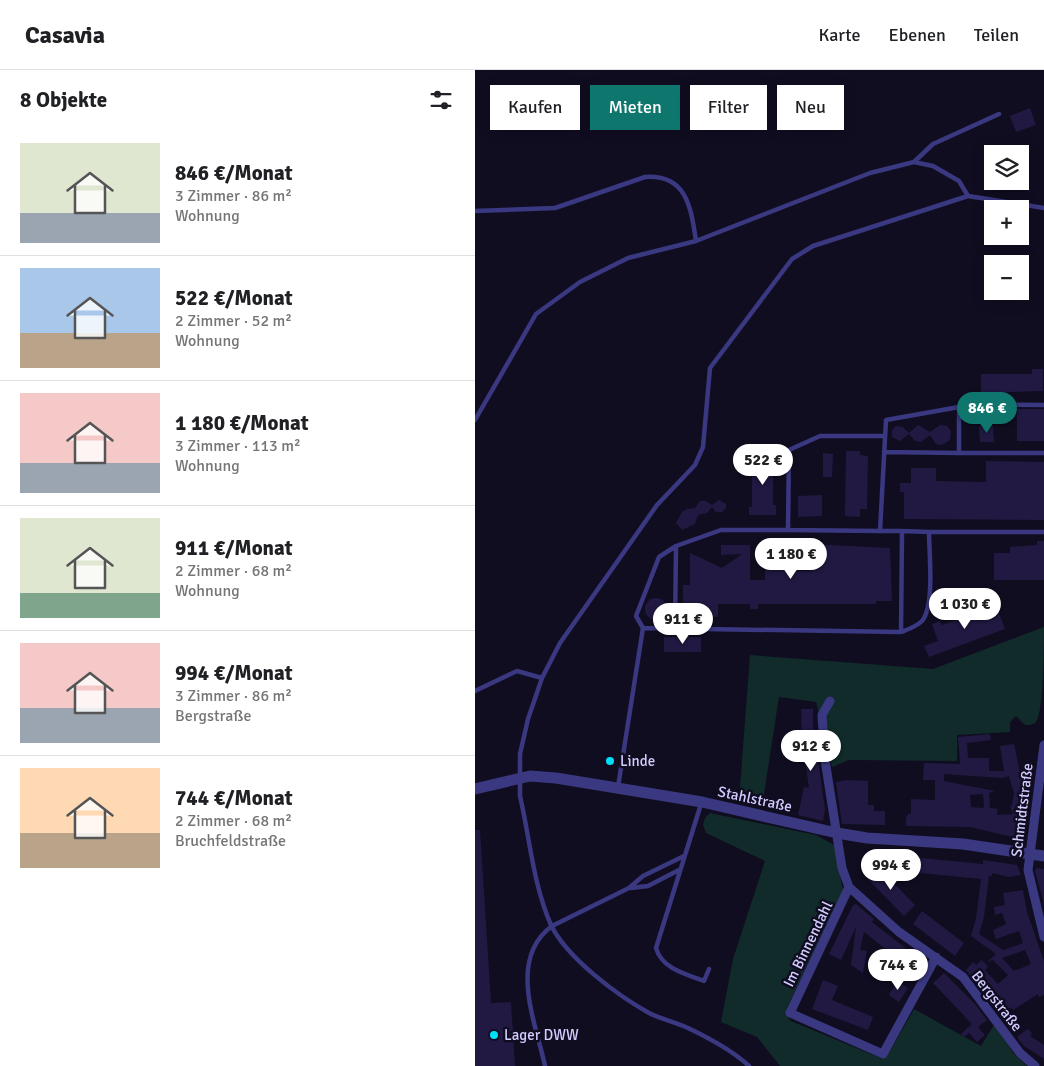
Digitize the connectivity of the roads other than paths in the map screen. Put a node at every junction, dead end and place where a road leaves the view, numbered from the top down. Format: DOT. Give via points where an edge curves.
graph roads {
  1 [pos="999,114"];
  2 [pos="913,162"];
  3 [pos="968,196"];
  4 [pos="1044,208"];
  5 [pos="475,211"];
  6 [pos="696,241"];
  7 [pos="1044,404"];
  8 [pos="959,407"];
  9 [pos="475,420"];
  10 [pos="885,436"];
  11 [pos="884,452"];
  12 [pos="959,453"];
  13 [pos="1044,453"];
  14 [pos="788,530"];
  15 [pos="880,531"];
  16 [pos="902,531"];
  17 [pos="929,532"];
  18 [pos="1044,532"];
  19 [pos="676,546"];
  20 [pos="643,628"];
  21 [pos="675,628"];
  22 [pos="901,632"];
  23 [pos="542,678"];
  24 [pos="475,691"];
  25 [pos="830,702"];
  26 [pos="1044,745"];
  27 [pos="618,788"];
  28 [pos="475,789"];
  29 [pos="1041,792"];
  30 [pos="702,802"];
  31 [pos="837,833"];
  32 [pos="1030,854"];
  33 [pos="684,856"];
  34 [pos="1044,856"];
  35 [pos="680,870"];
  36 [pos="849,887"];
  37 [pos="629,888"];
  38 [pos="552,926"];
  39 [pos="1044,937"];
  40 [pos="936,957"];
  41 [pos="709,968"];
  42 [pos="545,1066"];
  43 [pos="749,1066"];
  44 [pos="1035,1066"];
  1 -- 2 [label="lane" via="933,144"];
  2 -- 3 [label="lane" via="933,166 959,182"];
  2 -- 6 [label="lane" via="870,173"];
  3 -- 4 [label="lane"];
  3 -- 23 [label="lane" via="813,246 792,259 710,368 703,447 695,465 657,506 560,644"];
  5 -- 6 [label="lane" via="555,208 645,176 658,176 683,191 692,212"];
  6 -- 9 [label="lane" via="627,258 580,282 537,314"];
  7 -- 8 [label="lane" via="968,404"];
  8 -- 10 [label="lane" via="885,420"];
  8 -- 12 [label="lane"];
  10 -- 11 [label="lane"];
  10 -- 14 [label="lane" via="820,436 789,450"];
  11 -- 12 [label="lane"];
  11 -- 15 [label="lane"];
  12 -- 13 [label="lane"];
  14 -- 15 [label="lane"];
  14 -- 19 [label="lane" via="721,530"];
  15 -- 16 [label="lane"];
  16 -- 17 [label="lane"];
  16 -- 22 [label="lane"];
  17 -- 18 [label="lane"];
  17 -- 22 [label="lane" via="927,611 921,621"];
  19 -- 20 [label="lane" via="659,557 636,616"];
  19 -- 21 [label="lane"];
  20 -- 21 [label="lane"];
  20 -- 27 [label="lane"];
  21 -- 22 [label="lane"];
  23 -- 24 [label="lane" via="517,671"];
  23 -- 38 [label="lane, bridge" via="520,754 520,796 541,898"];
  25 -- 31 [label="street" via="822,716"];
  26 -- 29 [label="street, Schmidtstraße"];
  27 -- 28 [label="street, Stahlstraße" via="529,776"];
  27 -- 30 [label="street, Stahlstraße"];
  29 -- 32 [label="street, Schmidtstraße"];
  30 -- 31 [label="street, Stahlstraße"];
  30 -- 33 [label="lane"];
  31 -- 32 [label="street, Stahlstraße" via="963,844"];
  31 -- 36 [label="street" via="842,868"];
  32 -- 34 [label="street, Stahlstraße"];
  32 -- 39 [label="street, Schmidtstraße" via="1028,870"];
  33 -- 35 [label="lane"];
  33 -- 37 [label="lane" via="643,876"];
  35 -- 37 [label="lane" via="648,886"];
  35 -- 41 [label="lane" via="656,948 659,957 670,967 704,981"];
  36 -- 40 [label="street, Bergstraße" via="899,932"];
  36 -- 40 [label="street, Im Binnendahl" via="790,1013 883,1054"];
  37 -- 38 [label="lane"];
  38 -- 42 [label="lane" via="535,944 527,979 527,993"];
  38 -- 43 [label="lane" via="572,954 609,986 650,1013 688,1028 724,1048"];
  40 -- 44 [label="street, Bergstraße" via="963,977 1020,1053"];
}
